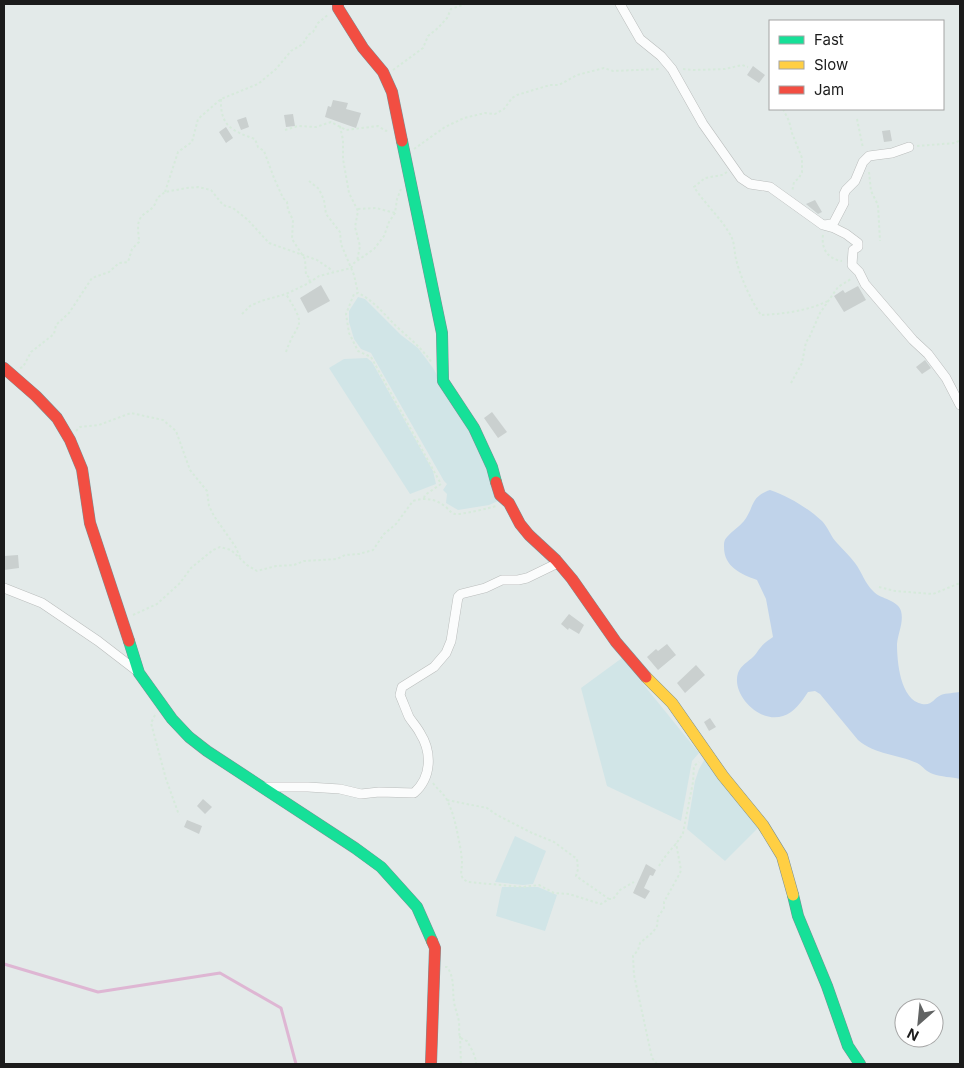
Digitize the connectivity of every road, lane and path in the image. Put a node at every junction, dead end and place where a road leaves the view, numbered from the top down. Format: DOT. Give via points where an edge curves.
graph roads {
  1 [pos="465,4"];
  2 [pos="620,4"];
  3 [pos="338,6"];
  4 [pos="670,67"];
  5 [pos="748,67"];
  6 [pos="383,72"];
  7 [pos="220,99"];
  8 [pos="784,110"];
  9 [pos="857,119"];
  10 [pos="399,121"];
  11 [pos="340,126"];
  12 [pos="285,130"];
  13 [pos="960,140"];
  14 [pos="909,147"];
  15 [pos="405,152"];
  16 [pos="866,159"];
  17 [pos="732,167"];
  18 [pos="410,177"];
  19 [pos="309,181"];
  20 [pos="165,192"];
  21 [pos="794,204"];
  22 [pos="357,209"];
  23 [pos="395,213"];
  24 [pos="823,225"];
  25 [pos="880,241"];
  26 [pos="300,254"];
  27 [pos="358,261"];
  28 [pos="852,261"];
  29 [pos="351,268"];
  30 [pos="333,271"];
  31 [pos="859,272"];
  32 [pos="309,283"];
  33 [pos="358,293"];
  34 [pos="286,294"];
  35 [pos="828,302"];
  36 [pos="242,314"];
  37 [pos="286,352"];
  38 [pos="6,370"];
  39 [pos="442,374"];
  40 [pos="791,383"];
  41 [pos="960,405"];
  42 [pos="68,437"];
  43 [pos="424,498"];
  44 [pos="509,503"];
  45 [pos="240,558"];
  46 [pos="558,563"];
  47 [pos="960,583"];
  48 [pos="879,587"];
  49 [pos="4,588"];
  50 [pos="122,622"];
  51 [pos="139,672"];
  52 [pos="158,700"];
  53 [pos="706,751"];
  54 [pos="425,778"];
  55 [pos="263,787"];
  56 [pos="446,800"];
  57 [pos="179,815"];
  58 [pos="676,843"];
  59 [pos="659,866"];
  60 [pos="634,882"];
  61 [pos="609,899"];
  62 [pos="435,967"];
  63 [pos="460,1036"];
  64 [pos="431,1064"];
  65 [pos="461,1064"];
  66 [pos="476,1064"];
  67 [pos="657,1064"];
  68 [pos="860,1064"];
  1 -- 6 [label="path" via="451,9 419,51 390,74"];
  2 -- 4 [label="street" via="640,39"];
  3 -- 6 [label="street" via="363,48"];
  3 -- 7 [label="path" via="318,23 303,44 290,51 258,84"];
  4 -- 5 [label="path" via="694,70"];
  4 -- 15 [label="path" via="613,71 604,68 577,75 559,85 517,95 495,114 464,118"];
  4 -- 17 [label="street"];
  6 -- 10 [label="street"];
  7 -- 20 [label="path" via="198,119 192,142 178,152"];
  7 -- 26 [label="path" via="220,110 234,132 255,139 264,151 283,198 288,202 293,220 292,240"];
  8 -- 21 [label="path" via="802,158 802,172 792,189"];
  9 -- 16 [label="path"];
  10 -- 11 [label="path" via="386,131 378,126 346,130"];
  10 -- 15 [label="street"];
  11 -- 12 [label="path" via="331,122"];
  11 -- 22 [label="path" via="349,193"];
  13 -- 14 [label="path"];
  14 -- 16 [label="street"];
  15 -- 18 [label="street"];
  16 -- 24 [label="street" via="844,194 844,203 836,221"];
  16 -- 25 [label="path" via="871,191 878,205"];
  17 -- 21 [label="street" via="750,184 770,187"];
  17 -- 35 [label="path" via="722,175 705,178 694,187 731,236 736,258 761,315 817,307"];
  18 -- 23 [label="path" via="397,199"];
  18 -- 39 [label="street" via="442,332"];
  19 -- 29 [label="path" via="319,189 326,214 340,232 341,244"];
  20 -- 26 [label="path" via="198,187 211,190 223,205 233,208 248,220 269,243"];
  20 -- 38 [label="path" via="138,222 139,242 132,249 128,262 119,262 109,272 92,278 69,313 56,325 54,334 31,352 23,367"];
  21 -- 24 [label="street"];
  22 -- 23 [label="path" via="376,208"];
  22 -- 27 [label="path"];
  23 -- 27 [label="path" via="376,246"];
  24 -- 28 [label="path" via="825,252 831,258"];
  24 -- 28 [label="street" via="846,234 858,243 853,250"];
  26 -- 30 [label="path"];
  26 -- 32 [label="path" via="305,259"];
  27 -- 29 [label="path"];
  28 -- 31 [label="street"];
  29 -- 30 [label="path"];
  29 -- 33 [label="path"];
  30 -- 32 [label="path"];
  31 -- 35 [label="path" via="838,287"];
  31 -- 41 [label="street" via="864,284 928,354"];
  32 -- 34 [label="path"];
  33 -- 39 [label="path" via="420,348"];
  33 -- 43 [label="path" via="354,294 346,314 349,333 358,351 371,357 441,484"];
  34 -- 36 [label="path" via="261,300"];
  34 -- 37 [label="path" via="300,320"];
  35 -- 40 [label="path" via="806,342 802,363"];
  38 -- 42 [label="street" via="57,418"];
  39 -- 44 [label="street" via="446,387 474,428 492,467 500,495"];
  42 -- 45 [label="path" via="80,427 99,425 131,413 163,420 176,430 190,470 207,491 209,506"];
  42 -- 50 [label="street" via="82,469 90,523"];
  43 -- 44 [label="path" via="440,502 456,514"];
  43 -- 45 [label="path" via="413,501 373,550 332,560 257,571"];
  44 -- 46 [label="street" via="529,536"];
  45 -- 50 [label="path" via="223,547 213,550 160,601"];
  46 -- 53 [label="street" via="616,642 672,703"];
  46 -- 54 [label="street" via="523,579 502,580 462,594 456,602 451,641 446,653 434,667 402,687 400,695 428,754"];
  47 -- 48 [label="path" via="933,594"];
  49 -- 51 [label="street" via="49,608"];
  50 -- 51 [label="street"];
  51 -- 52 [label="street"];
  52 -- 55 [label="street" via="189,737"];
  52 -- 57 [label="path" via="151,723"];
  53 -- 58 [label="path" via="694,766 686,825"];
  53 -- 68 [label="street" via="770,835 782,856 798,916 848,1046"];
  54 -- 55 [label="street" via="414,793 406,794"];
  54 -- 56 [label="path"];
  55 -- 62 [label="street" via="381,867 417,907 435,948"];
  56 -- 61 [label="path" via="487,808 554,842 577,859 576,876"];
  56 -- 61 [label="path" via="454,816 462,862 460,873 466,881 538,885 554,893 601,904"];
  58 -- 59 [label="path"];
  58 -- 67 [label="path" via="680,873 664,902 657,926 640,943 633,956 638,999 652,1058"];
  60 -- 61 [label="path"];
  62 -- 63 [label="path" via="447,966 453,974"];
  62 -- 64 [label="street"];
  63 -- 65 [label="path"];
  63 -- 66 [label="path" via="471,1047"];
}
